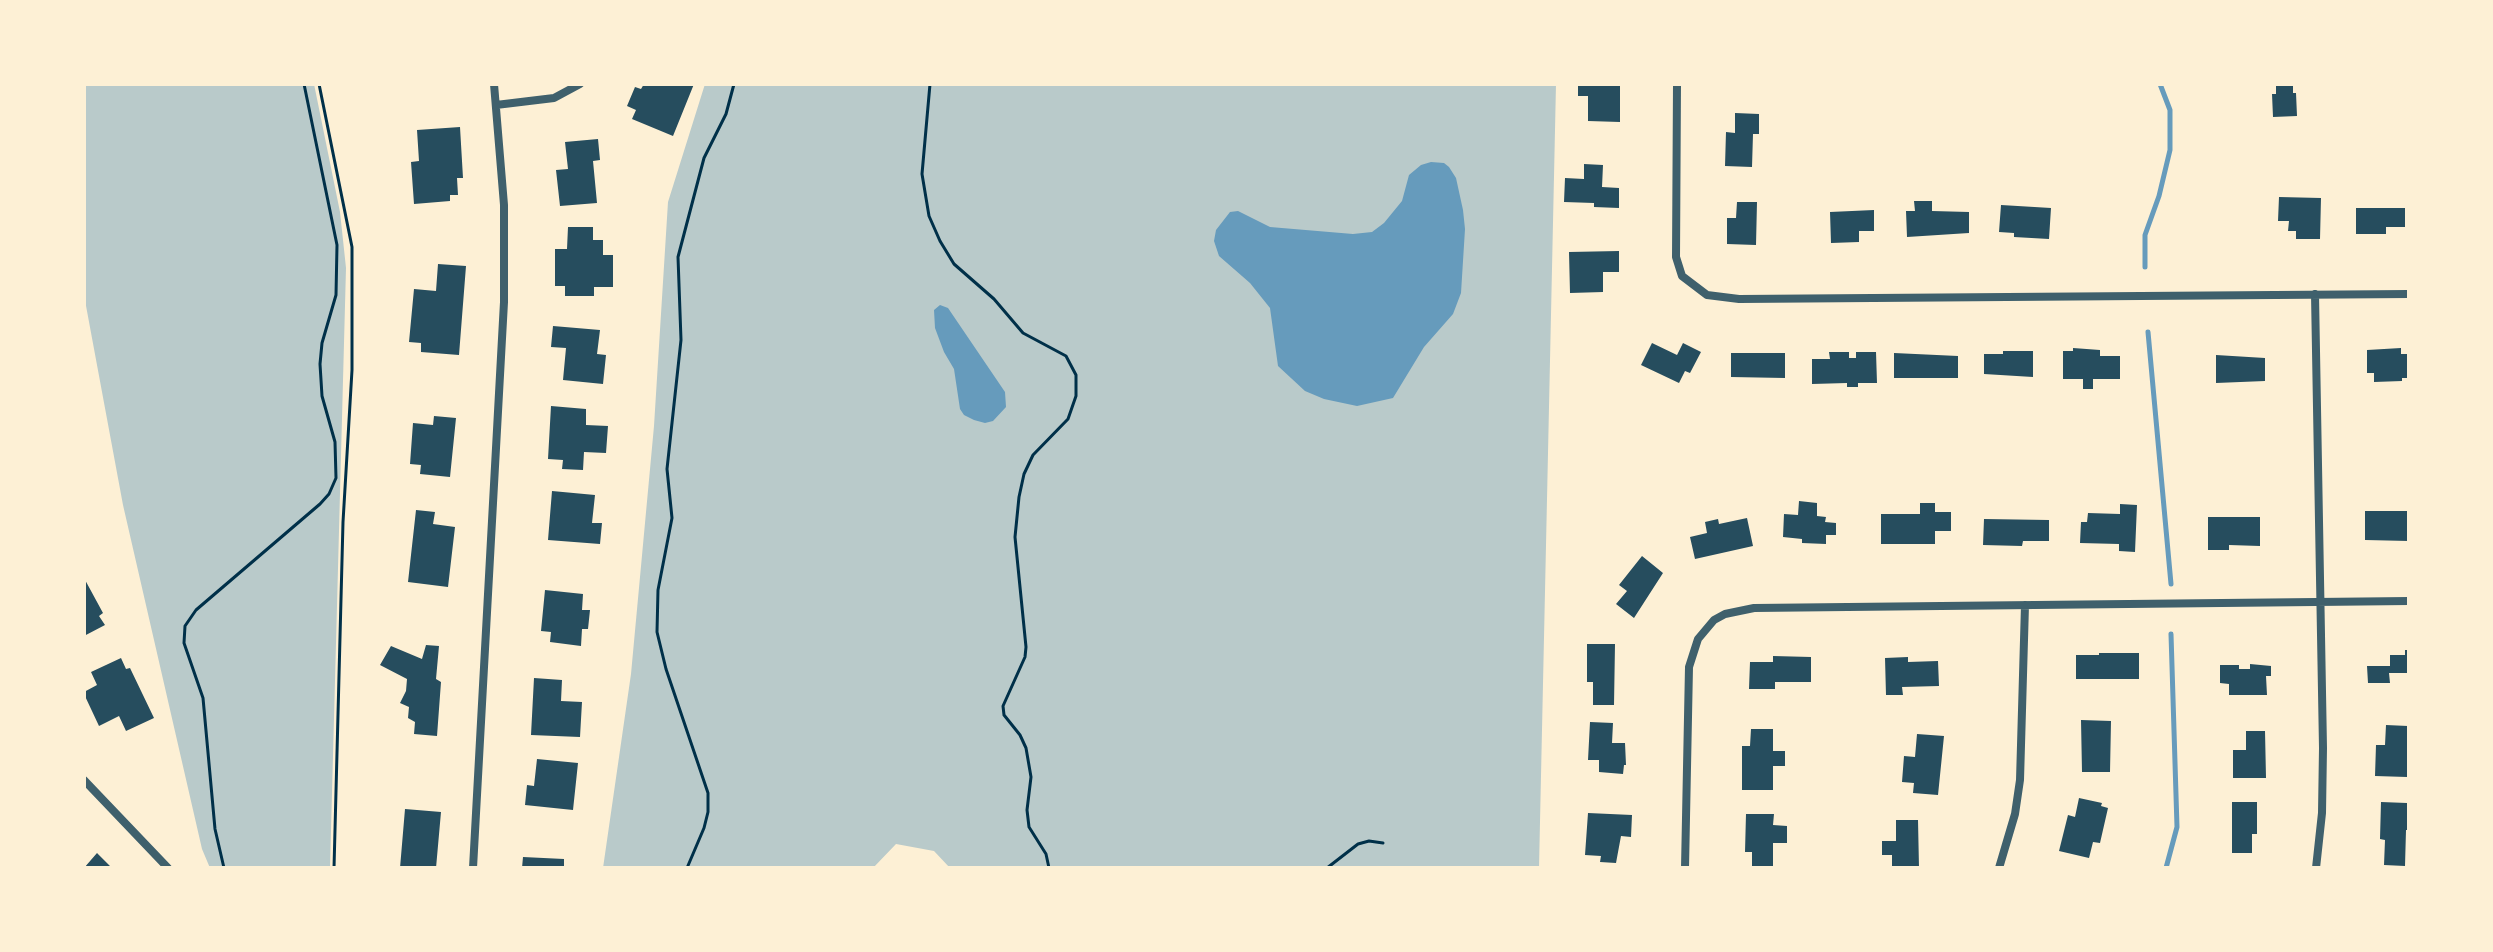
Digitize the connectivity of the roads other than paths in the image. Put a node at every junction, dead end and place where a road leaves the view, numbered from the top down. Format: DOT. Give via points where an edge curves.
graph roads {
  1 [pos="494,84"];
  2 [pos="580,84"];
  3 [pos="1677,84"];
  4 [pos="496,105"];
  5 [pos="2315,294"];
  6 [pos="2409,294"];
  7 [pos="2409,601"];
  8 [pos="2320,602"];
  9 [pos="2025,605"];
  10 [pos="84,780"];
  11 [pos="168,868"];
  12 [pos="473,868"];
  13 [pos="1685,868"];
  14 [pos="1999,868"];
  15 [pos="2316,868"];
  1 -- 4 [label="street"];
  2 -- 4 [label="street" via="554,98"];
  3 -- 5 [label="street" via="1676,257 1682,276 1707,295 1726,299"];
  4 -- 12 [label="street" via="504,302"];
  5 -- 6 [label="street"];
  5 -- 8 [label="street"];
  7 -- 8 [label="street"];
  8 -- 9 [label="street"];
  8 -- 15 [label="street" via="2322,780"];
  9 -- 13 [label="street" via="1754,608 1714,620 1698,639 1689,667"];
  9 -- 14 [label="street" via="2020,780"];
  10 -- 11 [label="street"];
}
